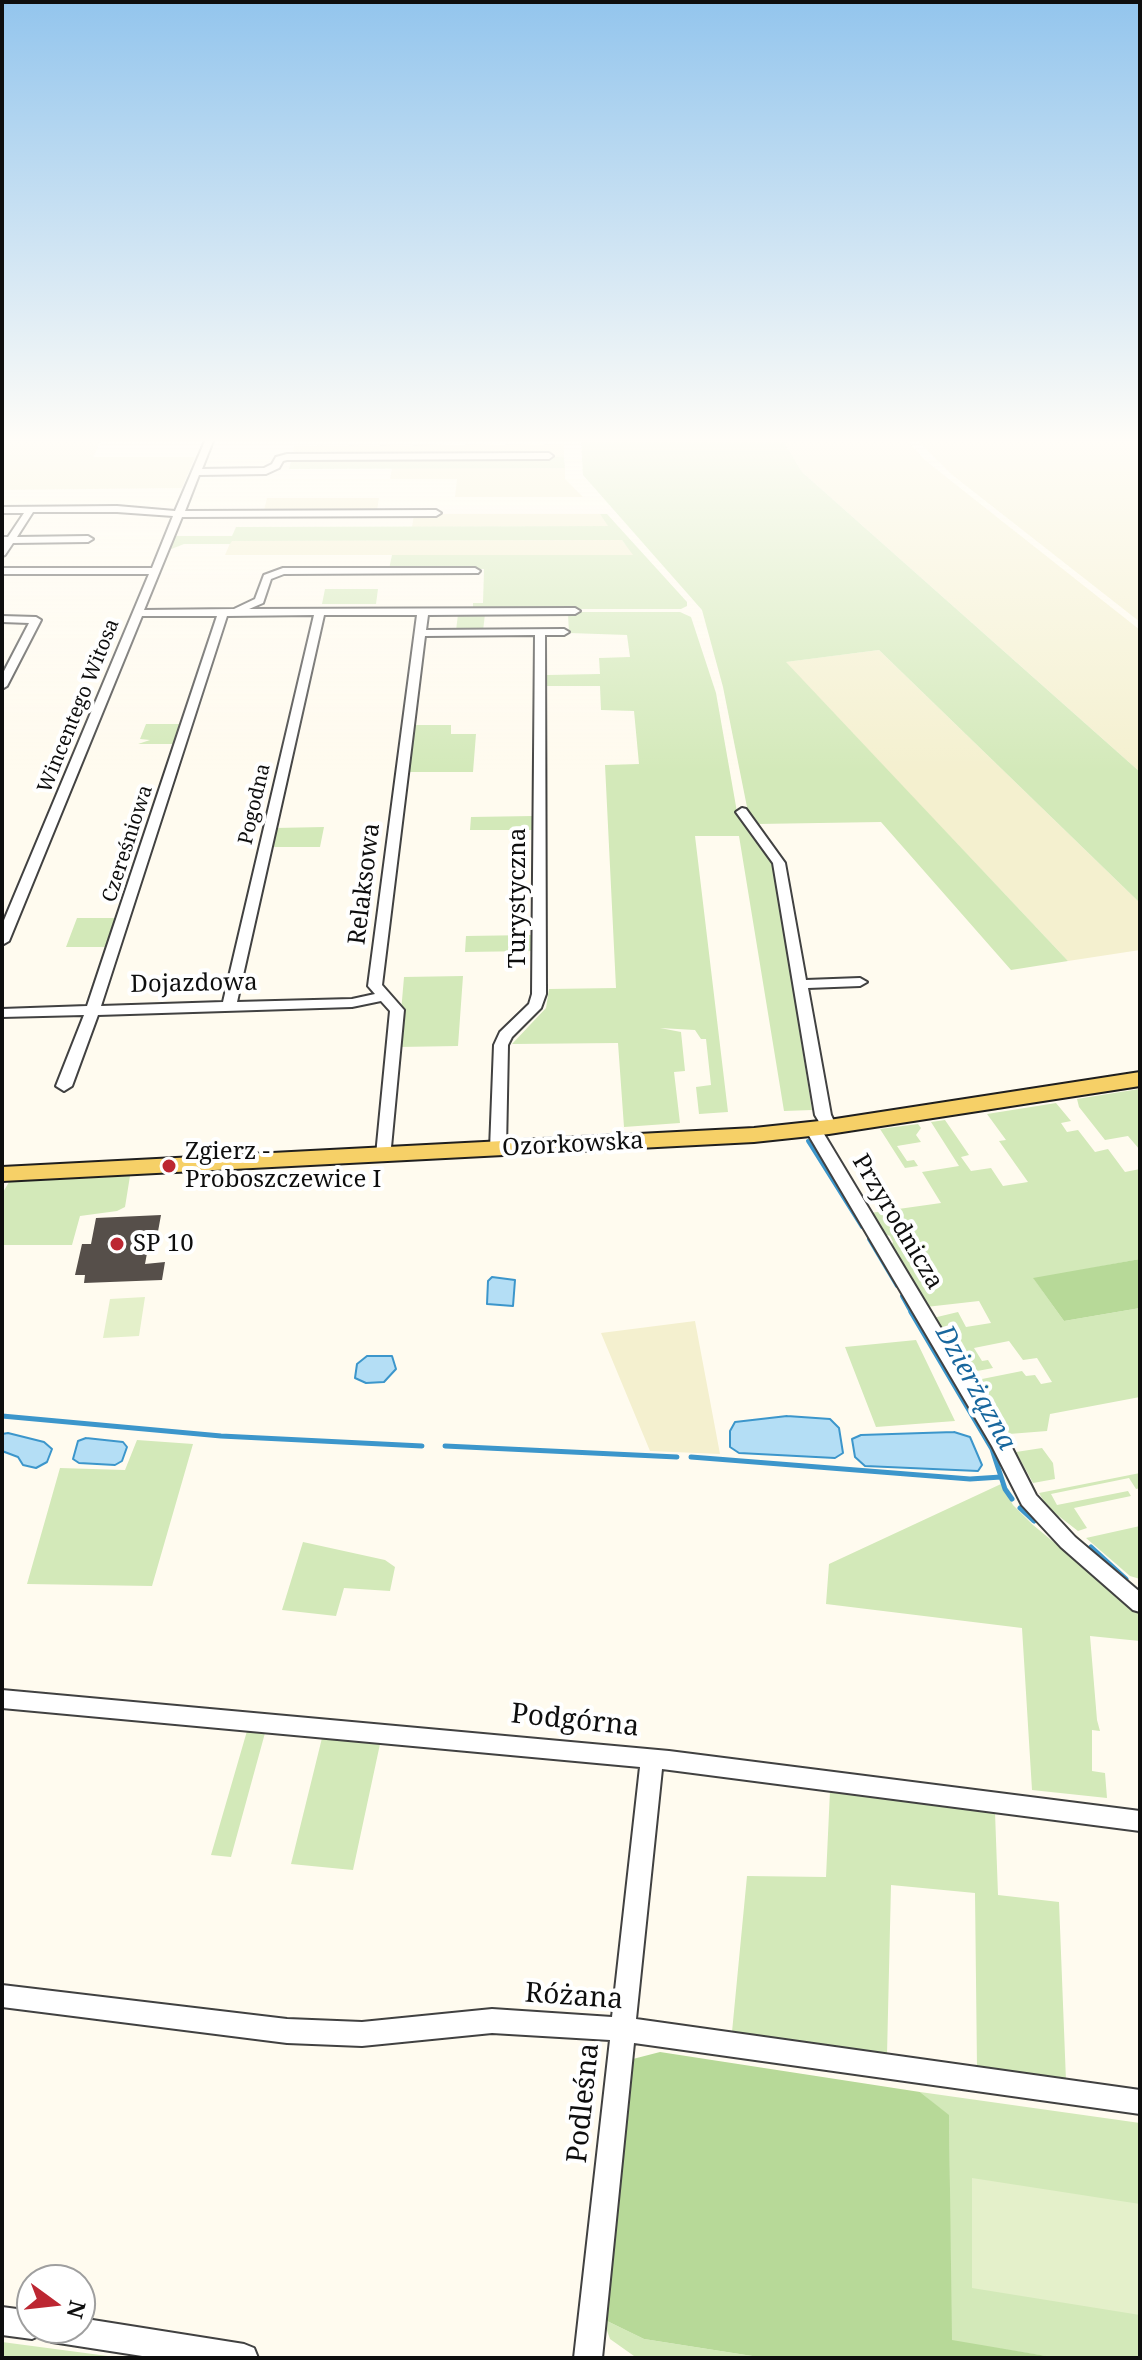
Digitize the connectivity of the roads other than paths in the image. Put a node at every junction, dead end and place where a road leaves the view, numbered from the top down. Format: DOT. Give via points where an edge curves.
graph roads {
  1 [pos="163,551"];
  2 [pos="2,571"];
  3 [pos="154,571"];
  4 [pos="475,571"];
  5 [pos="259,601"];
  6 [pos="423,611"];
  7 [pos="575,611"];
  8 [pos="228,612"];
  9 [pos="273,612"];
  10 [pos="320,612"];
  11 [pos="136,613"];
  12 [pos="2,619"];
  13 [pos="564,632"];
  14 [pos="421,633"];
  15 [pos="540,633"];
  16 [pos="2,686"];
  17 [pos="742,812"];
  18 [pos="2,941"];
  19 [pos="860,982"];
  20 [pos="802,984"];
  21 [pos="386,996"];
  22 [pos="229,1005"];
  23 [pos="95,1009"];
  24 [pos="2,1013"];
  25 [pos="1140,1079"];
  26 [pos="64,1086"];
  27 [pos="821,1128"];
  28 [pos="498,1149"];
  29 [pos="384,1155"];
  30 [pos="2,1174"];
  31 [pos="1140,1604"];
  32 [pos="2,1699"];
  33 [pos="652,1759"];
  34 [pos="1140,1821"];
  35 [pos="2,1996"];
  36 [pos="621,2029"];
  37 [pos="1140,2102"];
  38 [pos="96,2336"];
  39 [pos="191,2354"];
  40 [pos="244,2358"];
  41 [pos="588,2358"];
  1 -- 3 [label="street, Wincentego Witosa"];
  2 -- 3 [label="street"];
  3 -- 11 [label="street, Wincentego Witosa"];
  4 -- 5 [label="street" via="283,571 267,577"];
  5 -- 8 [label="street"];
  5 -- 9 [label="street"];
  6 -- 7 [label="street"];
  6 -- 10 [label="street"];
  6 -- 14 [label="street, Relaksowa"];
  8 -- 9 [label="street"];
  8 -- 11 [label="street"];
  8 -- 23 [label="street, Czereśniowa"];
  9 -- 10 [label="street"];
  10 -- 22 [label="street, Pogodna"];
  11 -- 18 [label="street, Wincentego Witosa"];
  12 -- 16 [label="street" via="36,620"];
  13 -- 15 [label="street"];
  14 -- 15 [label="street"];
  14 -- 21 [label="street, Relaksowa" via="375,986"];
  15 -- 28 [label="street, Turystyczna" via="539,994 536,1005 501,1045"];
  17 -- 20 [label="street, Przyrodnicza" via="779,863"];
  19 -- 20 [label="street"];
  20 -- 27 [label="street, Przyrodnicza"];
  21 -- 22 [label="street, Dojazdowa" via="352,1003"];
  21 -- 29 [label="street, Relaksowa" via="397,1010"];
  22 -- 23 [label="street, Dojazdowa"];
  23 -- 24 [label="street, Dojazdowa"];
  23 -- 26 [label="street, Czereśniowa"];
  25 -- 27 [label="main road, Ozorkowska"];
  27 -- 28 [label="main road, Ozorkowska"];
  27 -- 31 [label="street, Przyrodnicza" via="1029,1500"];
  28 -- 29 [label="main road, Ozorkowska"];
  29 -- 30 [label="main road, Ozorkowska"];
  32 -- 33 [label="street, Podgórna"];
  33 -- 34 [label="street, Podgórna"];
  33 -- 36 [label="street, Podleśna"];
  35 -- 36 [label="street, Różana" via="287,2031 362,2034 492,2021"];
  36 -- 37 [label="street, Różana"];
  36 -- 41 [label="street, Podleśna"];
  38 -- 39 [label="street"];
  39 -- 40 [label="street"];
}
